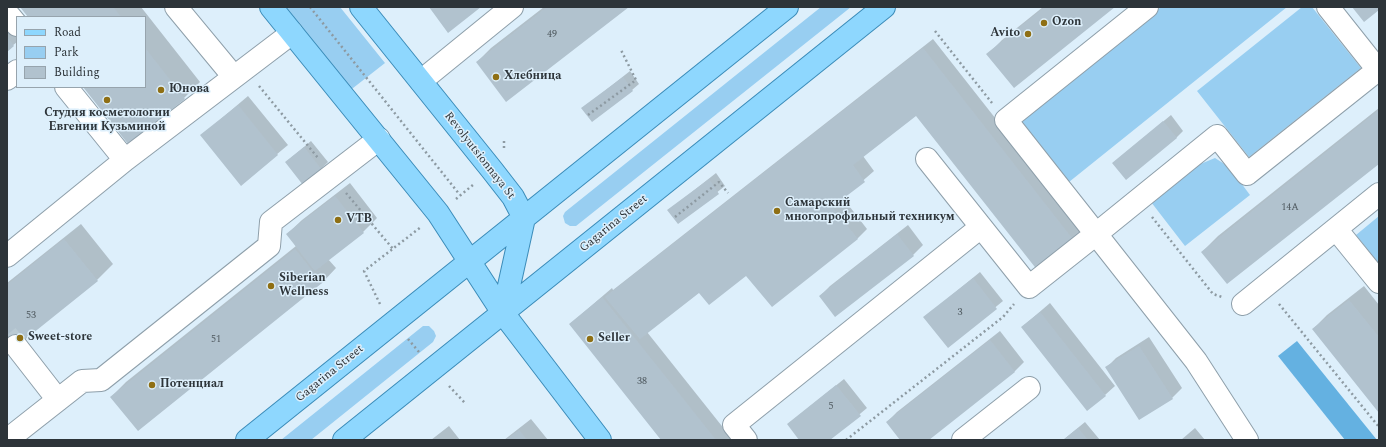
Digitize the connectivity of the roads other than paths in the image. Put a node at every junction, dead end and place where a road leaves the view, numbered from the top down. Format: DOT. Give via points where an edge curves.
graph roads {
  1 [pos="176,7"];
  2 [pos="271,7"];
  3 [pos="361,7"];
  4 [pos="512,7"];
  5 [pos="787,7"];
  6 [pos="884,7"];
  7 [pos="1147,7"];
  8 [pos="1328,7"];
  9 [pos="7,13"];
  10 [pos="16,25"];
  11 [pos="292,32"];
  12 [pos="1379,69"];
  13 [pos="16,72"];
  14 [pos="240,73"];
  15 [pos="7,79"];
  16 [pos="421,81"];
  17 [pos="67,88"];
  18 [pos="378,139"];
  19 [pos="927,159"];
  20 [pos="125,160"];
  21 [pos="1379,194"];
  22 [pos="524,218"];
  23 [pos="982,227"];
  24 [pos="1336,229"];
  25 [pos="1096,234"];
  26 [pos="7,256"];
  27 [pos="470,260"];
  28 [pos="1379,282"];
  29 [pos="1243,304"];
  30 [pos="503,313"];
  31 [pos="16,346"];
  32 [pos="1029,388"];
  33 [pos="58,400"];
  34 [pos="7,440"];
  35 [pos="247,440"];
  36 [pos="344,440"];
  37 [pos="600,440"];
  38 [pos="746,440"];
  39 [pos="963,440"];
  40 [pos="1247,440"];
  1 -- 14 [label="lane"];
  2 -- 11 [label="main road"];
  3 -- 16 [label="main road, Revolyutsionnaya St"];
  4 -- 16 [label="lane"];
  5 -- 22 [label="main road, Gagarina Street"];
  6 -- 30 [label="main road, Gagarina Street"];
  7 -- 25 [label="lane" via="1006,120"];
  8 -- 12 [label="lane"];
  9 -- 10 [label="lane"];
  11 -- 14 [label="lane"];
  11 -- 18 [label="main road"];
  12 -- 25 [label="lane" via="1248,174 1217,136"];
  13 -- 15 [label="lane"];
  14 -- 20 [label="lane"];
  16 -- 22 [label="main road, Revolyutsionnaya St" via="509,192"];
  17 -- 20 [label="lane"];
  18 -- 27 [label="main road" via="438,214"];
  18 -- 33 [label="lane" via="271,222 269,246 100,380 82,381"];
  19 -- 23 [label="lane"];
  20 -- 26 [label="lane"];
  21 -- 24 [label="lane"];
  22 -- 27 [label="main road, Gagarina Street"];
  22 -- 30 [label="main road"];
  23 -- 25 [label="lane" via="1030,287"];
  23 -- 38 [label="lane" via="734,425"];
  24 -- 28 [label="lane"];
  24 -- 29 [label="lane"];
  25 -- 40 [label="lane" via="1196,361"];
  27 -- 30 [label="main road"];
  27 -- 35 [label="main road, Gagarina Street"];
  30 -- 36 [label="main road, Gagarina Street"];
  30 -- 37 [label="main road"];
  31 -- 33 [label="lane"];
  32 -- 39 [label="lane"];
  33 -- 34 [label="lane"];
}
